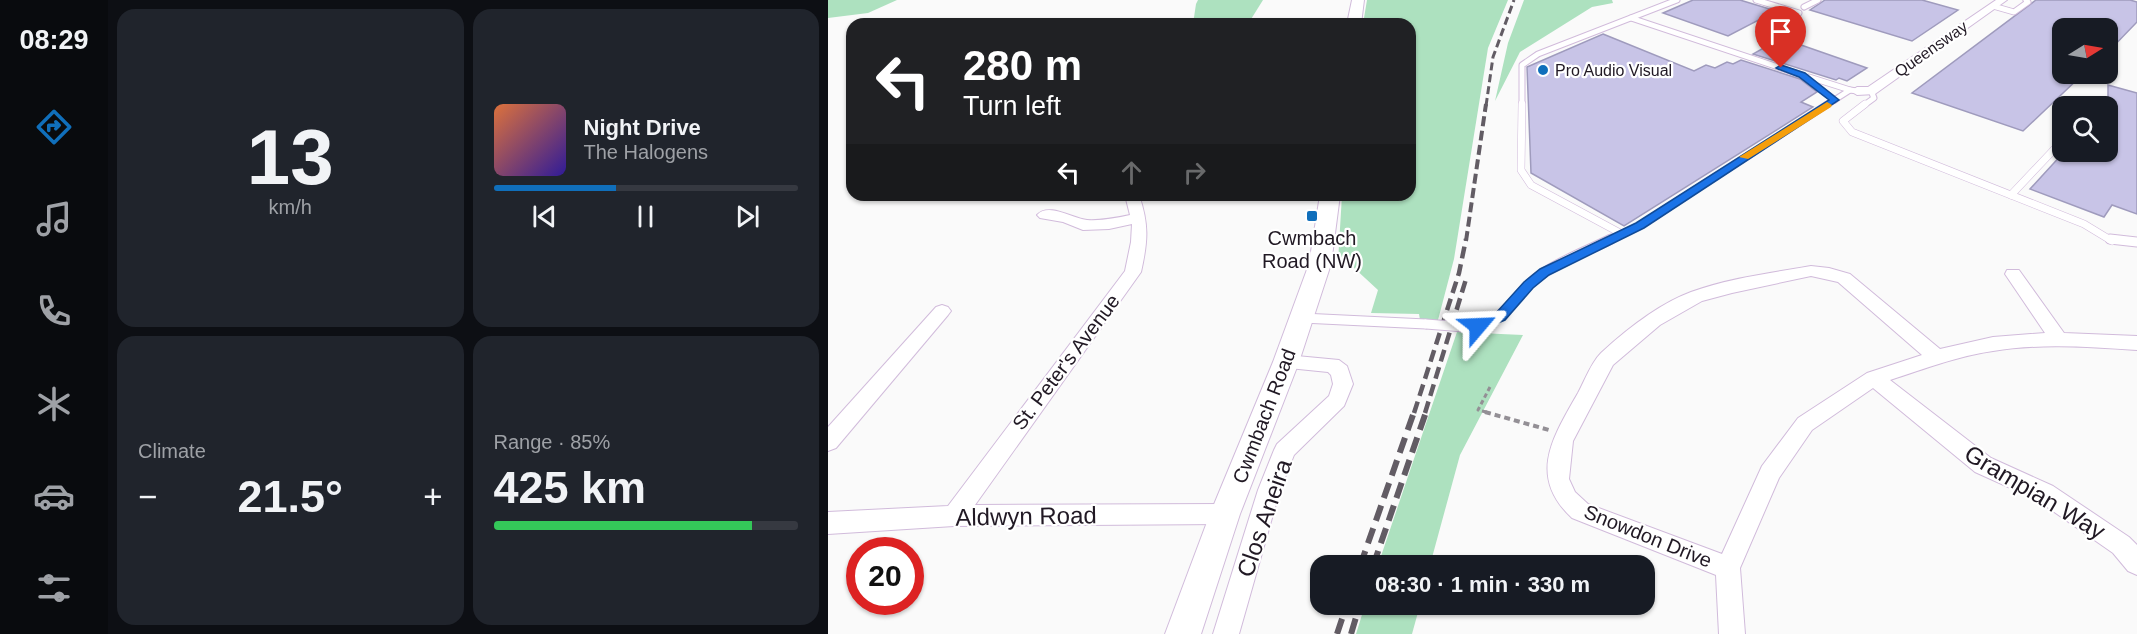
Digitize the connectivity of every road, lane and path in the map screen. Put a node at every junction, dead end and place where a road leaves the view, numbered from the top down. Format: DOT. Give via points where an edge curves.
graph roads {
  1 [pos="1358,0"];
  2 [pos="1677,0"];
  3 [pos="1756,0"];
  4 [pos="1818,0"];
  5 [pos="2026,0"];
  6 [pos="1998,3"];
  7 [pos="1804,7"];
  8 [pos="1798,14"];
  9 [pos="1355,18"];
  10 [pos="1631,18"];
  11 [pos="1802,75"];
  12 [pos="1853,90"];
  13 [pos="1871,91"];
  14 [pos="1835,100"];
  15 [pos="2052,152"];
  16 [pos="2011,195"];
  17 [pos="1134,201"];
  18 [pos="1329,201"];
  19 [pos="1045,215"];
  20 [pos="1140,217"];
  21 [pos="1622,234"];
  22 [pos="2137,242"];
  23 [pos="2013,274"];
  24 [pos="942,311"];
  25 [pos="1301,318"];
  26 [pos="2059,339"];
  27 [pos="2137,343"];
  28 [pos="1937,357"];
  29 [pos="1286,362"];
  30 [pos="1874,378"];
  31 [pos="1490,387"];
  32 [pos="1554,432"];
  33 [pos="828,442"];
  34 [pos="1225,514"];
  35 [pos="954,516"];
  36 [pos="828,523"];
  37 [pos="2129,542"];
  38 [pos="2137,563"];
  39 [pos="1728,568"];
  40 [pos="1183,634"];
  41 [pos="1226,634"];
  42 [pos="1732,634"];
  1 -- 9 [label="main road"];
  2 -- 10 [label="lane"];
  3 -- 8 [label="lane"];
  4 -- 7 [label="lane"];
  5 -- 6 [label="lane" via="2014,12"];
  6 -- 13 [label="street, Queensway"];
  10 -- 11 [label="lane"];
  10 -- 21 [label="lane" via="1538,54 1522,65 1521,170 1531,185"];
  11 -- 12 [label="lane"];
  11 -- 14 [label="lane"];
  12 -- 13 [label="street"];
  12 -- 14 [label="lane"];
  13 -- 16 [label="lane" via="1874,98 1843,121 1852,132"];
  14 -- 21 [label="lane"];
  15 -- 16 [label="lane"];
  16 -- 22 [label="lane" via="2084,224 2113,241"];
  17 -- 20 [label="street, St. Peter's Avenue"];
  18 -- 25 [label="main road, Cwmbach Road" via="1320,264"];
  19 -- 20 [label="street" via="1083,225"];
  20 -- 35 [label="street, St. Peter's Avenue" via="1142,235 1133,272"];
  21 -- 25 [label="lane, bridge" via="1544,272 1500,317 1478,326"];
  23 -- 26 [label="street"];
  24 -- 33 [label="street"];
  25 -- 29 [label="main road, Cwmbach Road"];
  26 -- 27 [label="street"];
  26 -- 28 [label="street" via="1993,344"];
  28 -- 30 [label="street"];
  28 -- 39 [label="street, Snowdon Drive" via="1844,278 1811,271 1696,297 1654,321 1606,360 1562,441 1558,479 1567,499 1580,511"];
  29 -- 34 [label="main road, Cwmbach Road"];
  29 -- 41 [label="street, Clos Aneira" via="1332,365 1340,371 1343,384 1337,400 1286,450 1269,490"];
  30 -- 37 [label="street, Grampian Way" via="1983,465 2045,493"];
  30 -- 39 [label="street" via="1805,424 1770,473"];
  31 -- 32 [label="path" via="1478,410"];
  34 -- 35 [label="street, Aldwyn Road"];
  34 -- 40 [label="main road, Cwmbach Road"];
  35 -- 36 [label="street, Aldwyn Road"];
  37 -- 38 [label="street, Grampian Way"];
  39 -- 42 [label="street"];
}
